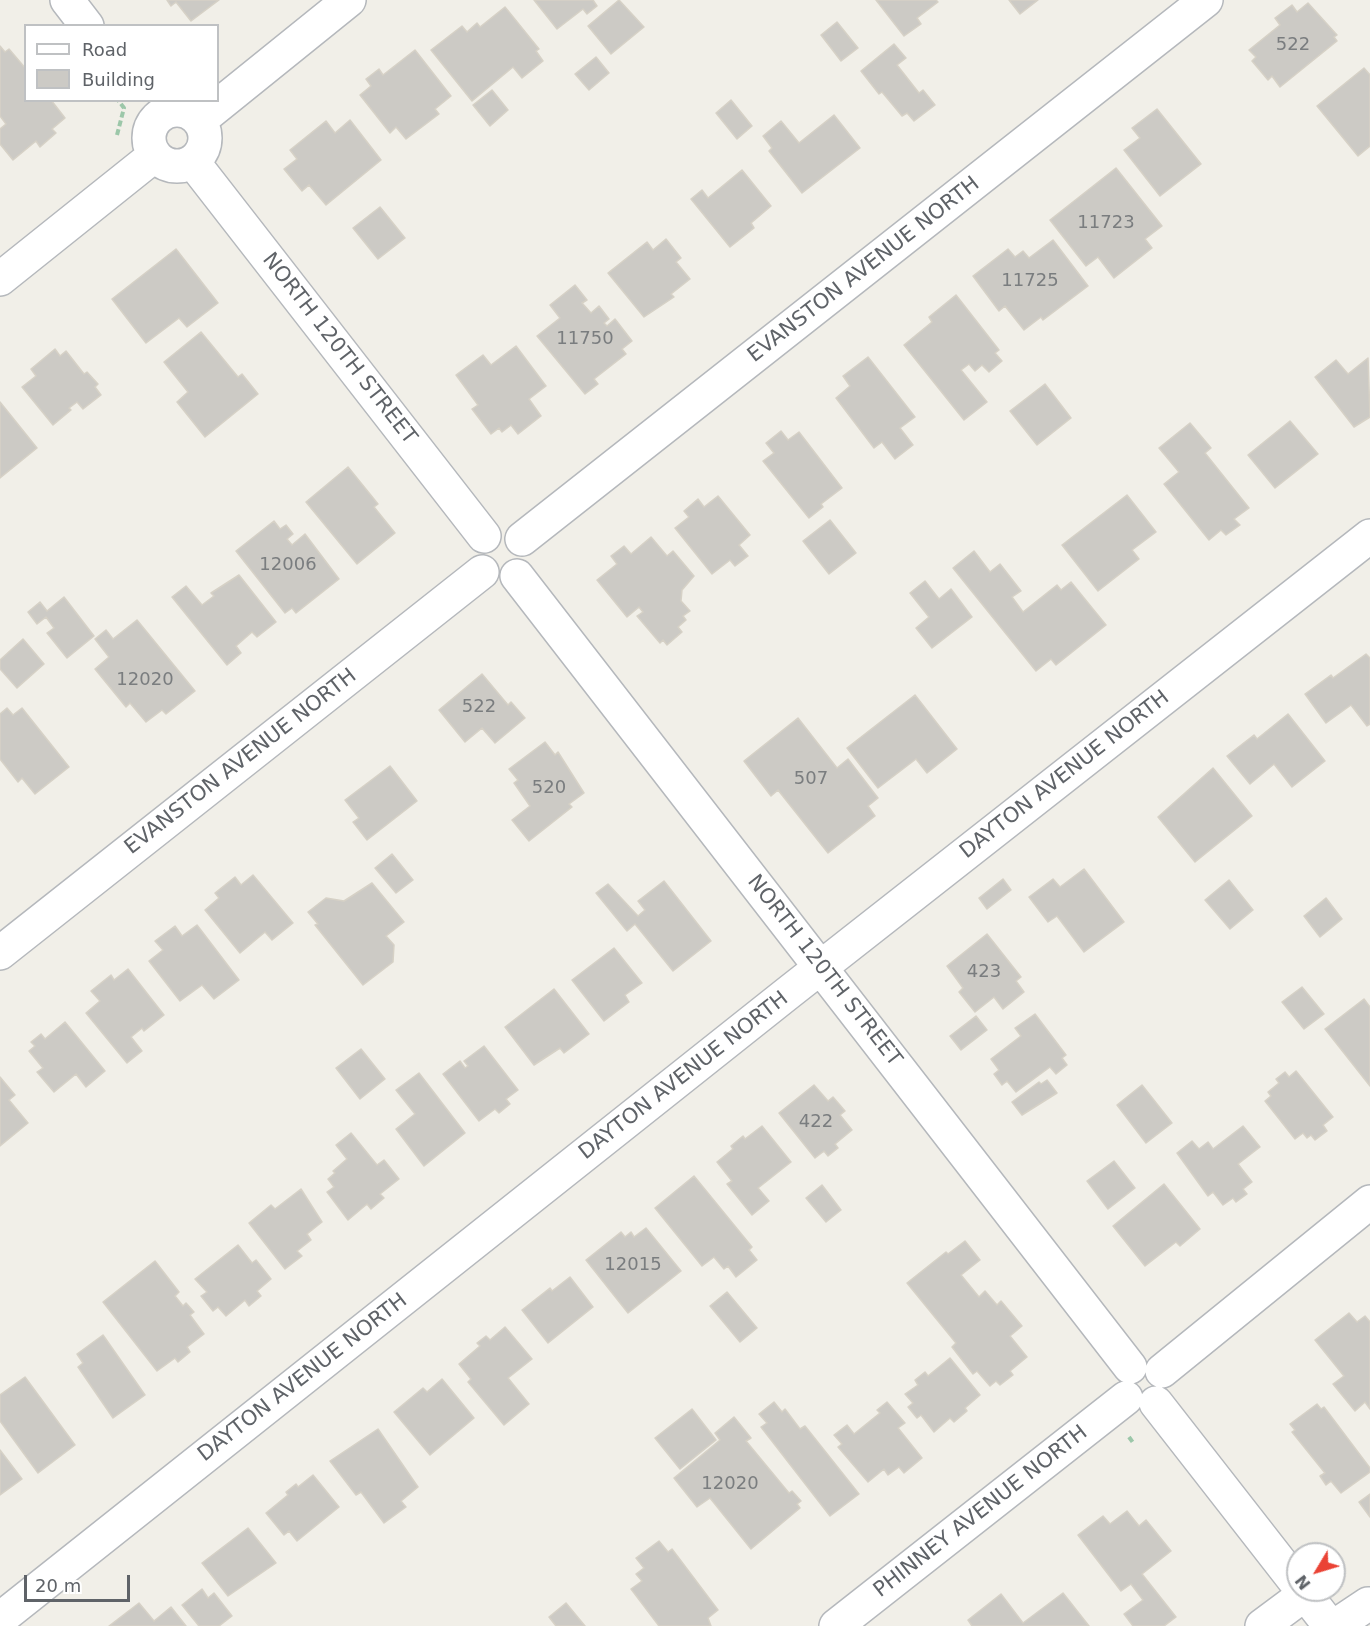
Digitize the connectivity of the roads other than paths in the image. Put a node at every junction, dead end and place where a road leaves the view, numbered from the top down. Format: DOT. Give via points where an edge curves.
graph roads {
  1 [pos="67,0"];
  2 [pos="349,0"];
  3 [pos="1206,0"];
  4 [pos="85,24"];
  5 [pos="152,109"];
  6 [pos="199,121"];
  7 [pos="155,155"];
  8 [pos="193,162"];
  9 [pos="0,279"];
  10 [pos="484,536"];
  11 [pos="522,539"];
  12 [pos="1365,550"];
  13 [pos="482,572"];
  14 [pos="517,576"];
  15 [pos="0,953"];
  16 [pos="822,966"];
  17 [pos="1370,1202"];
  18 [pos="1144,1385"];
  19 [pos="1286,1569"];
  20 [pos="1289,1602"];
  21 [pos="1312,1602"];
  22 [pos="1368,1604"];
  23 [pos="0,1618"];
  24 [pos="837,1626"];
  25 [pos="1262,1626"];
  26 [pos="1332,1626"];
  1 -- 4 [label="street"];
  2 -- 6 [label="street"];
  3 -- 11 [label="street, EVANSTON AVENUE NORTH"];
  5 -- 6 [label="street" via="187,112"];
  5 -- 7 [label="street" via="149,140"];
  6 -- 8 [label="street" via="205,141"];
  7 -- 8 [label="street" via="172,166"];
  7 -- 9 [label="street"];
  8 -- 10 [label="street, NORTH 120TH STREET"];
  10 -- 11 [label="street" via="507,530"];
  10 -- 13 [label="street" via="476,550"];
  11 -- 14 [label="street" via="528,557"];
  12 -- 16 [label="street, DAYTON AVENUE NORTH"];
  13 -- 14 [label="street" via="496,581 505,582"];
  13 -- 15 [label="street, EVANSTON AVENUE NORTH"];
  14 -- 16 [label="street, NORTH 120TH STREET"];
  16 -- 18 [label="street, NORTH 120TH STREET"];
  16 -- 23 [label="street, DAYTON AVENUE NORTH"];
  17 -- 18 [label="street, PHINNEY AVENUE NORTH"];
  18 -- 19 [label="street, NORTH 120TH STREET"];
  18 -- 24 [label="street, PHINNEY AVENUE NORTH"];
  20 -- 25 [label="street"];
  21 -- 26 [label="street, NORTH 120TH STREET"];
  22 -- 26 [label="street"];
}
